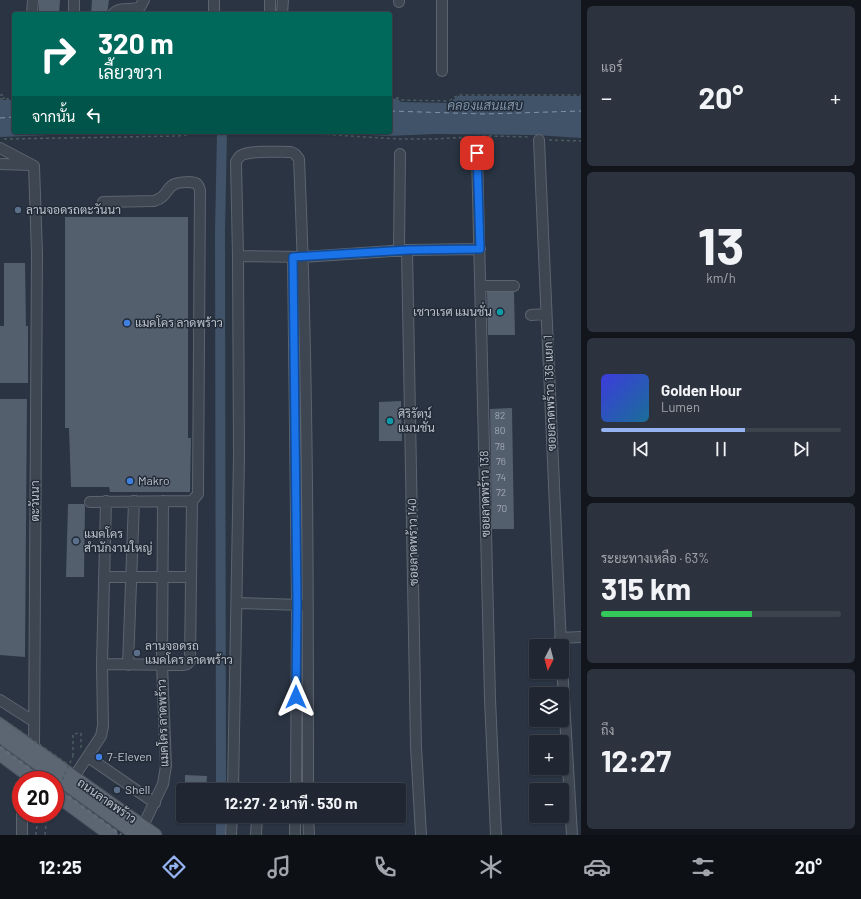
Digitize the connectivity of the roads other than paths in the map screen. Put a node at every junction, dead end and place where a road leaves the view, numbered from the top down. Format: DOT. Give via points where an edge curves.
graph roads {
  1 [pos="33,0"];
  2 [pos="74,0"];
  3 [pos="144,0"];
  4 [pos="214,0"];
  5 [pos="270,0"];
  6 [pos="283,0"];
  7 [pos="442,0"];
  8 [pos="32,12"];
  9 [pos="74,12"];
  10 [pos="116,12"];
  11 [pos="214,12"];
  12 [pos="270,12"];
  13 [pos="282,12"];
  14 [pos="442,70"];
  15 [pos="539,140"];
  16 [pos="0,149"];
  17 [pos="477,153"];
  18 [pos="400,154"];
  19 [pos="0,164"];
  20 [pos="34,166"];
  21 [pos="104,202"];
  22 [pos="480,249"];
  23 [pos="403,250"];
  24 [pos="238,256"];
  25 [pos="298,257"];
  26 [pos="480,286"];
  27 [pos="514,286"];
  28 [pos="546,314"];
  29 [pos="531,315"];
  30 [pos="106,501"];
  31 [pos="134,501"];
  32 [pos="163,501"];
  33 [pos="90,502"];
  34 [pos="192,502"];
  35 [pos="105,577"];
  36 [pos="131,577"];
  37 [pos="162,577"];
  38 [pos="190,577"];
  39 [pos="237,603"];
  40 [pos="297,605"];
  41 [pos="308,605"];
  42 [pos="581,637"];
  43 [pos="561,639"];
  44 [pos="569,640"];
  45 [pos="102,664"];
  46 [pos="128,665"];
  47 [pos="162,665"];
  48 [pos="563,679"];
  49 [pos="0,700"];
  50 [pos="33,721"];
  51 [pos="0,725"];
  52 [pos="0,736"];
  53 [pos="34,749"];
  54 [pos="0,754"];
  55 [pos="84,755"];
  56 [pos="0,765"];
  57 [pos="23,771"];
  58 [pos="72,771"];
  59 [pos="12,774"];
  60 [pos="233,783"];
  61 [pos="296,783"];
  62 [pos="308,783"];
  63 [pos="64,801"];
  64 [pos="155,803"];
  65 [pos="64,811"];
  66 [pos="22,823"];
  67 [pos="232,823"];
  68 [pos="257,823"];
  69 [pos="295,823"];
  70 [pos="308,823"];
  71 [pos="140,830"];
  72 [pos="22,835"];
  73 [pos="97,835"];
  74 [pos="111,835"];
  75 [pos="155,835"];
  76 [pos="231,835"];
  77 [pos="256,835"];
  78 [pos="294,835"];
  79 [pos="309,835"];
  80 [pos="421,835"];
  81 [pos="496,835"];
  82 [pos="572,835"];
  1 -- 8 [label="street"];
  2 -- 9 [label="street"];
  3 -- 10 [label="street" via="137,9"];
  4 -- 11 [label="street"];
  5 -- 12 [label="street"];
  6 -- 13 [label="street"];
  7 -- 14 [label="street"];
  15 -- 28 [label="street, ซอยลาดพร้าว 136 แยก 1"];
  16 -- 20 [label="street"];
  17 -- 22 [label="street, ซอยลาดพร้าว 138"];
  18 -- 23 [label="street, ซอยลาดพร้าว 140"];
  19 -- 20 [label="street"];
  20 -- 50 [label="street, ตะวันนา" via="37,254"];
  21 -- 34 [label="street, แมคโคร ลาดพร้าว" via="154,201 161,199 176,183 195,183 200,190 198,494"];
  22 -- 23 [label="street"];
  22 -- 26 [label="street, ซอยลาดพร้าว 138"];
  23 -- 25 [label="street"];
  23 -- 80 [label="street, ซอยลาดพร้าว 140" via="416,739"];
  24 -- 25 [label="street"];
  24 -- 25 [label="street" via="236,162 241,155 248,152 291,152 299,159"];
  24 -- 39 [label="street"];
  25 -- 40 [label="street"];
  25 -- 41 [label="street"];
  26 -- 27 [label="street"];
  26 -- 81 [label="street, ซอยลาดพร้าว 138" via="490,699"];
  28 -- 29 [label="street"];
  28 -- 43 [label="street, ซอยลาดพร้าว 136 แยก 1"];
  30 -- 31 [label="street"];
  30 -- 33 [label="street"];
  30 -- 35 [label="street"];
  31 -- 32 [label="street"];
  31 -- 36 [label="street"];
  32 -- 34 [label="street"];
  32 -- 37 [label="street"];
  34 -- 38 [label="street, แมคโคร ลาดพร้าว"];
  35 -- 36 [label="street"];
  35 -- 45 [label="street"];
  36 -- 37 [label="street"];
  36 -- 46 [label="street"];
  37 -- 38 [label="street"];
  37 -- 47 [label="street"];
  38 -- 47 [label="street, แมคโคร ลาดพร้าว" via="190,661 182,665"];
  39 -- 40 [label="street"];
  39 -- 60 [label="street"];
  40 -- 41 [label="street"];
  40 -- 61 [label="street"];
  41 -- 62 [label="street"];
  42 -- 44 [label="street"];
  45 -- 46 [label="street, แมคโคร ลาดพร้าว"];
  45 -- 55 [label="street" via="103,726 101,736"];
  46 -- 47 [label="street, แมคโคร ลาดพร้าว"];
  47 -- 64 [label="street, แมคโคร ลาดพร้าว" via="166,766 164,784"];
  48 -- 82 [label="street"];
  49 -- 50 [label="street"];
  50 -- 53 [label="street, ตะวันนา"];
  51 -- 53 [label="main road, ถนนลาดพร้าว"];
  52 -- 71 [label="main road" via="77,792"];
  53 -- 58 [label="main road, ถนนลาดพร้าว"];
  54 -- 57 [label="main road"];
  55 -- 58 [label="street"];
  55 -- 64 [label="street"];
  56 -- 59 [label="main road"];
  58 -- 71 [label="main road, ถนนลาดพร้าว"];
  63 -- 74 [label="main road"];
  64 -- 71 [label="street, แมคโคร ลาดพร้าว"];
  65 -- 73 [label="main road"];
  66 -- 72 [label="street"];
  67 -- 76 [label="street"];
  68 -- 77 [label="street"];
  69 -- 78 [label="street"];
  70 -- 79 [label="street"];
  71 -- 75 [label="main road, ถนนลาดพร้าว"];
}
